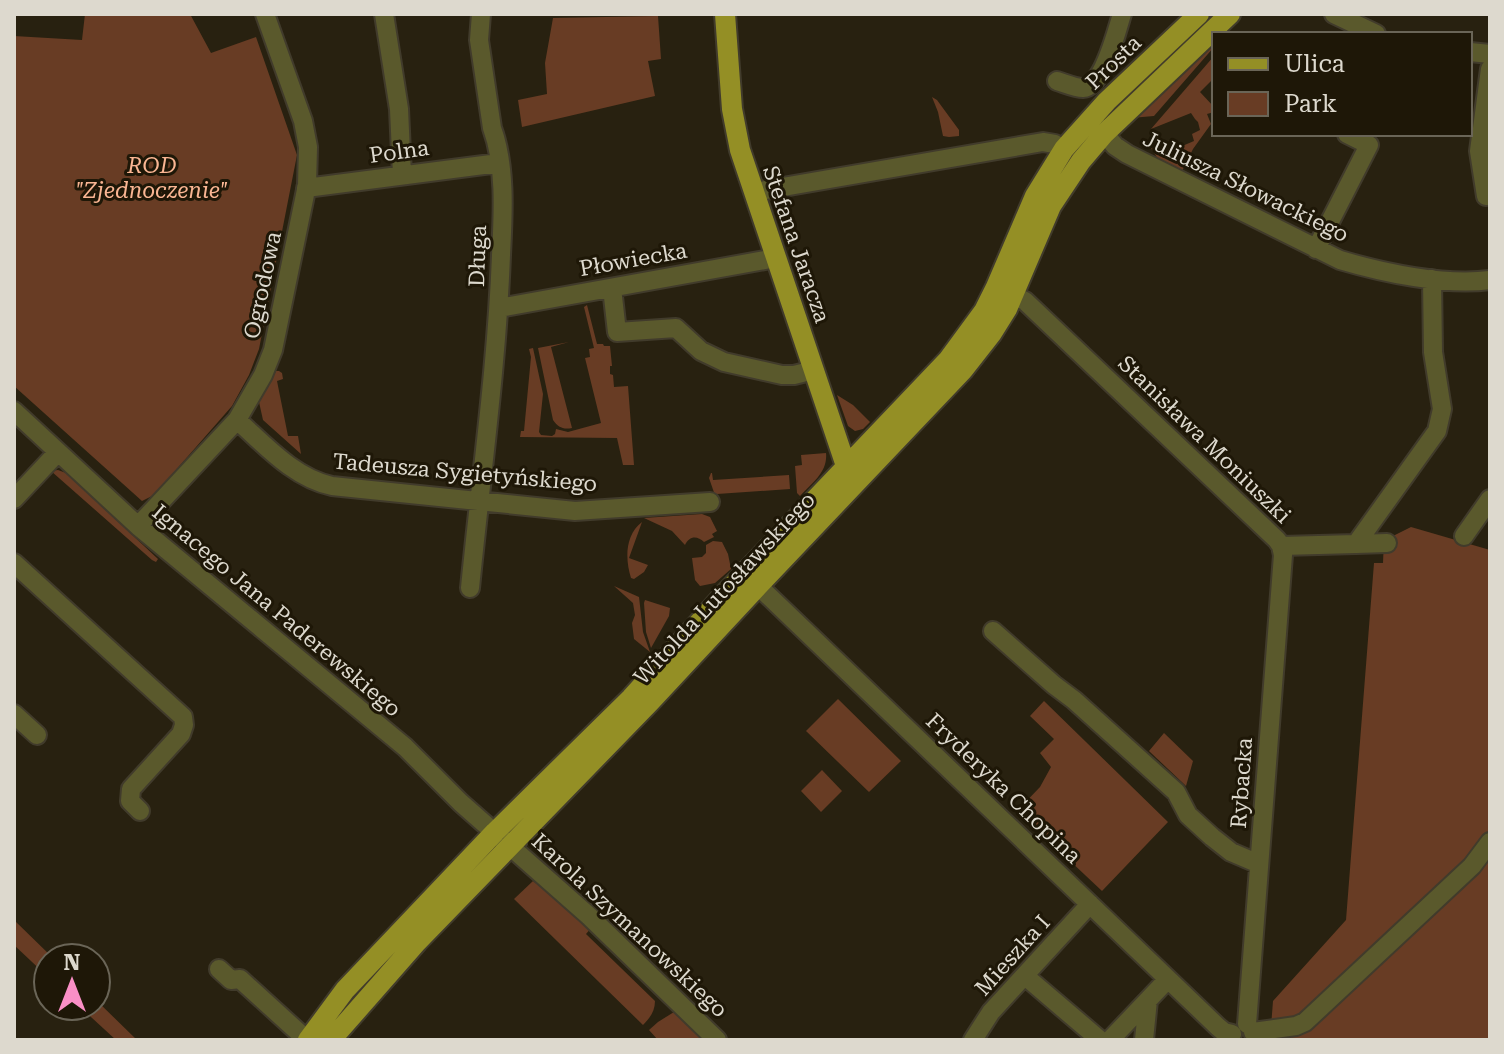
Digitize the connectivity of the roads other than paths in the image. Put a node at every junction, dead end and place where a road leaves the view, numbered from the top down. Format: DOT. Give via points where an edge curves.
graph roads {
  1 [pos="265,14"];
  2 [pos="384,14"];
  3 [pos="481,14"];
  4 [pos="725,14"];
  5 [pos="1122,14"];
  6 [pos="1199,14"];
  7 [pos="1230,14"];
  8 [pos="1334,14"];
  9 [pos="1372,32"];
  10 [pos="1490,69"];
  11 [pos="1057,81"];
  12 [pos="1090,118"];
  13 [pos="1104,134"];
  14 [pos="1352,136"];
  15 [pos="1064,149"];
  16 [pos="499,163"];
  17 [pos="402,175"];
  18 [pos="306,188"];
  19 [pos="754,192"];
  20 [pos="1486,196"];
  21 [pos="1316,249"];
  22 [pos="776,258"];
  23 [pos="1432,279"];
  24 [pos="1490,280"];
  25 [pos="612,288"];
  26 [pos="1005,291"];
  27 [pos="499,308"];
  28 [pos="814,370"];
  29 [pos="14,411"];
  30 [pos="237,420"];
  31 [pos="58,452"];
  32 [pos="855,471"];
  33 [pos="14,499"];
  34 [pos="1490,499"];
  35 [pos="479,501"];
  36 [pos="710,502"];
  37 [pos="138,526"];
  38 [pos="1464,536"];
  39 [pos="1387,543"];
  40 [pos="1356,544"];
  41 [pos="1281,546"];
  42 [pos="14,563"];
  43 [pos="751,579"];
  44 [pos="470,588"];
  45 [pos="993,631"];
  46 [pos="14,714"];
  47 [pos="37,735"];
  48 [pos="140,811"];
  49 [pos="503,838"];
  50 [pos="1490,842"];
  51 [pos="1259,864"];
  52 [pos="1090,904"];
  53 [pos="219,969"];
  54 [pos="1025,976"];
  55 [pos="1168,979"];
  56 [pos="345,990"];
  57 [pos="1148,1000"];
  58 [pos="361,1004"];
  59 [pos="1243,1034"];
  60 [pos="308,1040"];
  61 [pos="331,1040"];
  62 [pos="717,1040"];
  63 [pos="973,1040"];
  64 [pos="1100,1040"];
  65 [pos="1110,1040"];
  66 [pos="1144,1040"];
  1 -- 18 [label="street, Ogrodowa" via="303,121"];
  2 -- 17 [label="street" via="400,114"];
  3 -- 16 [label="street, Długa" via="479,40"];
  4 -- 19 [label="main road, Stefana Jaracza" via="735,128"];
  5 -- 11 [label="street" via="1105,63 1089,86"];
  6 -- 12 [label="main road, Prosta"];
  7 -- 13 [label="main road, Prosta"];
  8 -- 9 [label="street"];
  10 -- 20 [label="street" via="1479,151"];
  12 -- 13 [label="street, Juliusza Słowackiego"];
  12 -- 15 [label="main road, Prosta"];
  13 -- 21 [label="street, Juliusza Słowackiego" via="1127,154"];
  13 -- 26 [label="main road, Witolda Lutosławskiego" via="1051,206"];
  14 -- 21 [label="street" via="1369,145"];
  15 -- 19 [label="street" via="1043,142"];
  15 -- 26 [label="main road, Witolda Lutosławskiego" via="1034,197"];
  16 -- 17 [label="street, Polna"];
  16 -- 27 [label="street, Długa"];
  17 -- 18 [label="street, Polna"];
  18 -- 30 [label="street, Ogrodowa" via="271,358"];
  19 -- 22 [label="main road, Stefana Jaracza"];
  21 -- 23 [label="street, Juliusza Słowackiego" via="1367,268"];
  22 -- 25 [label="street, Płowiecka"];
  22 -- 28 [label="main road, Stefana Jaracza"];
  23 -- 24 [label="street, Juliusza Słowackiego"];
  23 -- 40 [label="street" via="1441,421"];
  25 -- 27 [label="street, Płowiecka"];
  25 -- 28 [label="street" via="617,332 676,328 701,351 724,362 782,375"];
  26 -- 32 [label="main road, Witolda Lutosławskiego"];
  26 -- 41 [label="street, Stanisława Moniuszki" via="1034,309"];
  27 -- 35 [label="street, Długa"];
  28 -- 32 [label="main road, Stefana Jaracza" via="844,460"];
  29 -- 31 [label="street, Ignacego Jana Paderewskiego"];
  30 -- 35 [label="street, Tadeusza Sygietyńskiego" via="312,481"];
  30 -- 37 [label="street, Ogrodowa"];
  31 -- 33 [label="street"];
  31 -- 37 [label="street, Ignacego Jana Paderewskiego"];
  32 -- 43 [label="main road, Witolda Lutosławskiego"];
  34 -- 38 [label="street"];
  35 -- 36 [label="street, Tadeusza Sygietyńskiego" via="580,511"];
  35 -- 44 [label="street, Długa"];
  37 -- 49 [label="street, Ignacego Jana Paderewskiego" via="392,736"];
  39 -- 40 [label="street, Stanisława Moniuszki"];
  40 -- 41 [label="street, Stanisława Moniuszki"];
  41 -- 51 [label="street, Rybacka"];
  42 -- 48 [label="street" via="183,717 181,734 131,789 130,801"];
  43 -- 49 [label="main road, Witolda Lutosławskiego" via="631,698"];
  43 -- 52 [label="street, Fryderyka Chopina"];
  45 -- 51 [label="street" via="1176,792 1188,815 1212,837"];
  46 -- 47 [label="street"];
  49 -- 56 [label="main road, Witolda Lutosławskiego"];
  49 -- 58 [label="main road, Witolda Lutosławskiego"];
  49 -- 62 [label="street, Karola Szymanowskiego"];
  50 -- 59 [label="street" via="1472,866 1305,1022"];
  51 -- 59 [label="street, Rybacka"];
  52 -- 54 [label="street, Mieszka I"];
  52 -- 55 [label="street, Fryderyka Chopina"];
  53 -- 60 [label="street" via="231,980 240,979"];
  54 -- 63 [label="street, Mieszka I"];
  54 -- 64 [label="street"];
  55 -- 57 [label="street"];
  55 -- 59 [label="street, Fryderyka Chopina" via="1220,1029"];
  56 -- 58 [label="street"];
  56 -- 60 [label="main road, Witolda Lutosławskiego"];
  57 -- 65 [label="street"];
  57 -- 66 [label="street"];
  58 -- 61 [label="main road, Witolda Lutosławskiego"];
}
